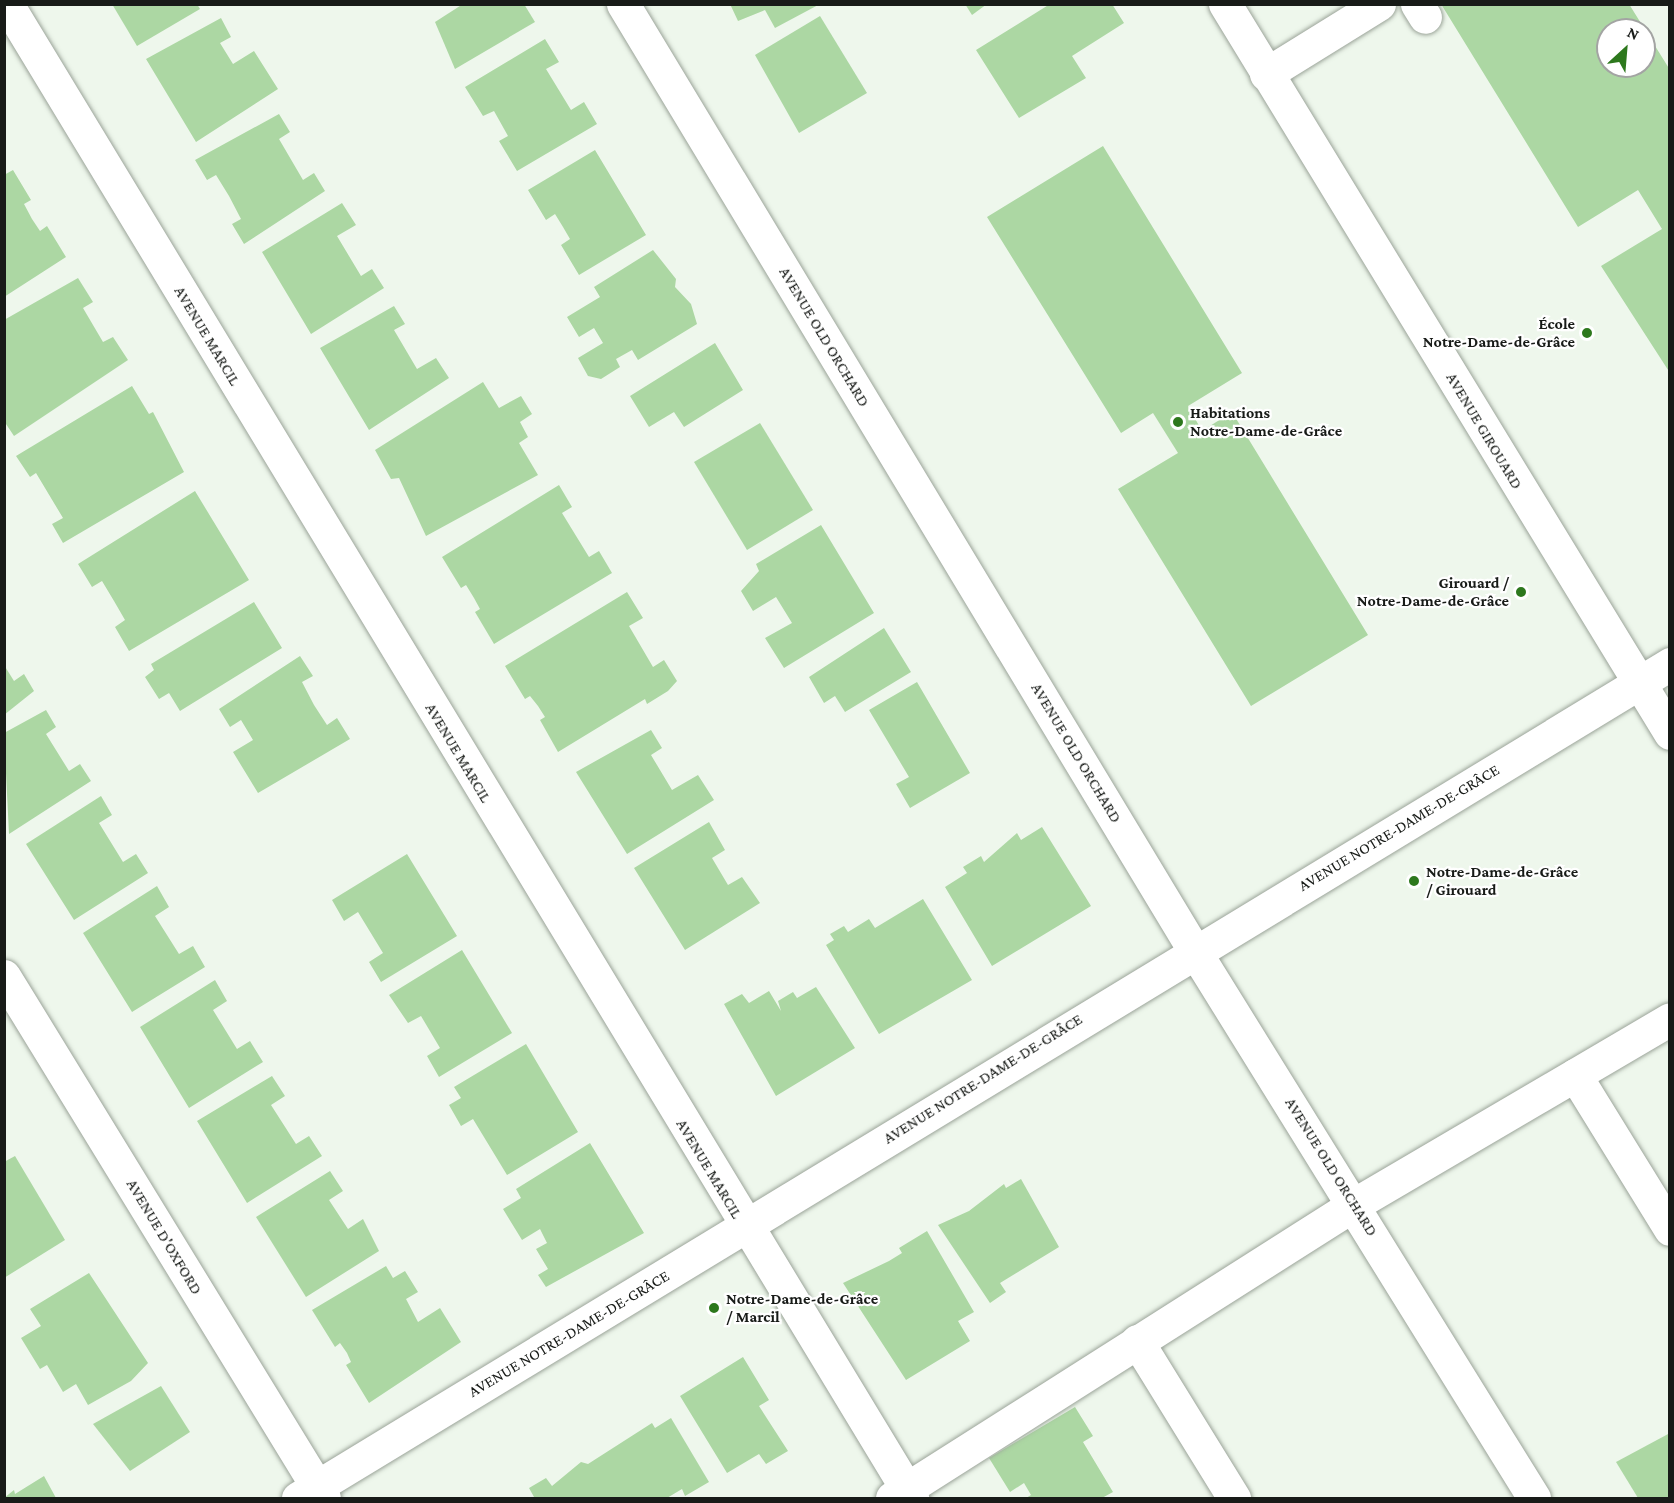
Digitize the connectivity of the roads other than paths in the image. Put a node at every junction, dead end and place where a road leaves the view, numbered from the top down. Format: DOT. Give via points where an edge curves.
graph roads {
  1 [pos="7,4"];
  2 [pos="623,4"];
  3 [pos="1225,4"];
  4 [pos="1379,4"];
  5 [pos="1266,74"];
  6 [pos="1670,664"];
  7 [pos="1638,683"];
  8 [pos="1670,733"];
  9 [pos="1194,950"];
  10 [pos="4,976"];
  11 [pos="1670,1019"];
  12 [pos="1575,1075"];
  13 [pos="1355,1204"];
  14 [pos="744,1227"];
  15 [pos="1670,1229"];
  16 [pos="1137,1341"];
  17 [pos="313,1495"];
  18 [pos="904,1495"];
  19 [pos="1234,1498"];
  20 [pos="1534,1498"];
  1 -- 14 [label="street, AVENUE MARCIL"];
  2 -- 9 [label="street, AVENUE OLD ORCHARD"];
  3 -- 5 [label="street, AVENUE GIROUARD"];
  4 -- 5 [label="street"];
  5 -- 7 [label="street, AVENUE GIROUARD"];
  6 -- 7 [label="street, AVENUE NOTRE-DAME-DE-GRÂCE"];
  7 -- 8 [label="street, AVENUE GIROUARD"];
  7 -- 9 [label="street, AVENUE NOTRE-DAME-DE-GRÂCE"];
  9 -- 13 [label="street, AVENUE OLD ORCHARD"];
  9 -- 14 [label="street, AVENUE NOTRE-DAME-DE-GRÂCE"];
  10 -- 17 [label="street, AVENUE D'OXFORD"];
  11 -- 12 [label="street"];
  12 -- 13 [label="street"];
  12 -- 15 [label="street"];
  13 -- 16 [label="street"];
  13 -- 20 [label="street, AVENUE OLD ORCHARD"];
  14 -- 17 [label="street, AVENUE NOTRE-DAME-DE-GRÂCE"];
  14 -- 18 [label="street, AVENUE MARCIL"];
  16 -- 18 [label="street"];
  16 -- 19 [label="street"];
}
